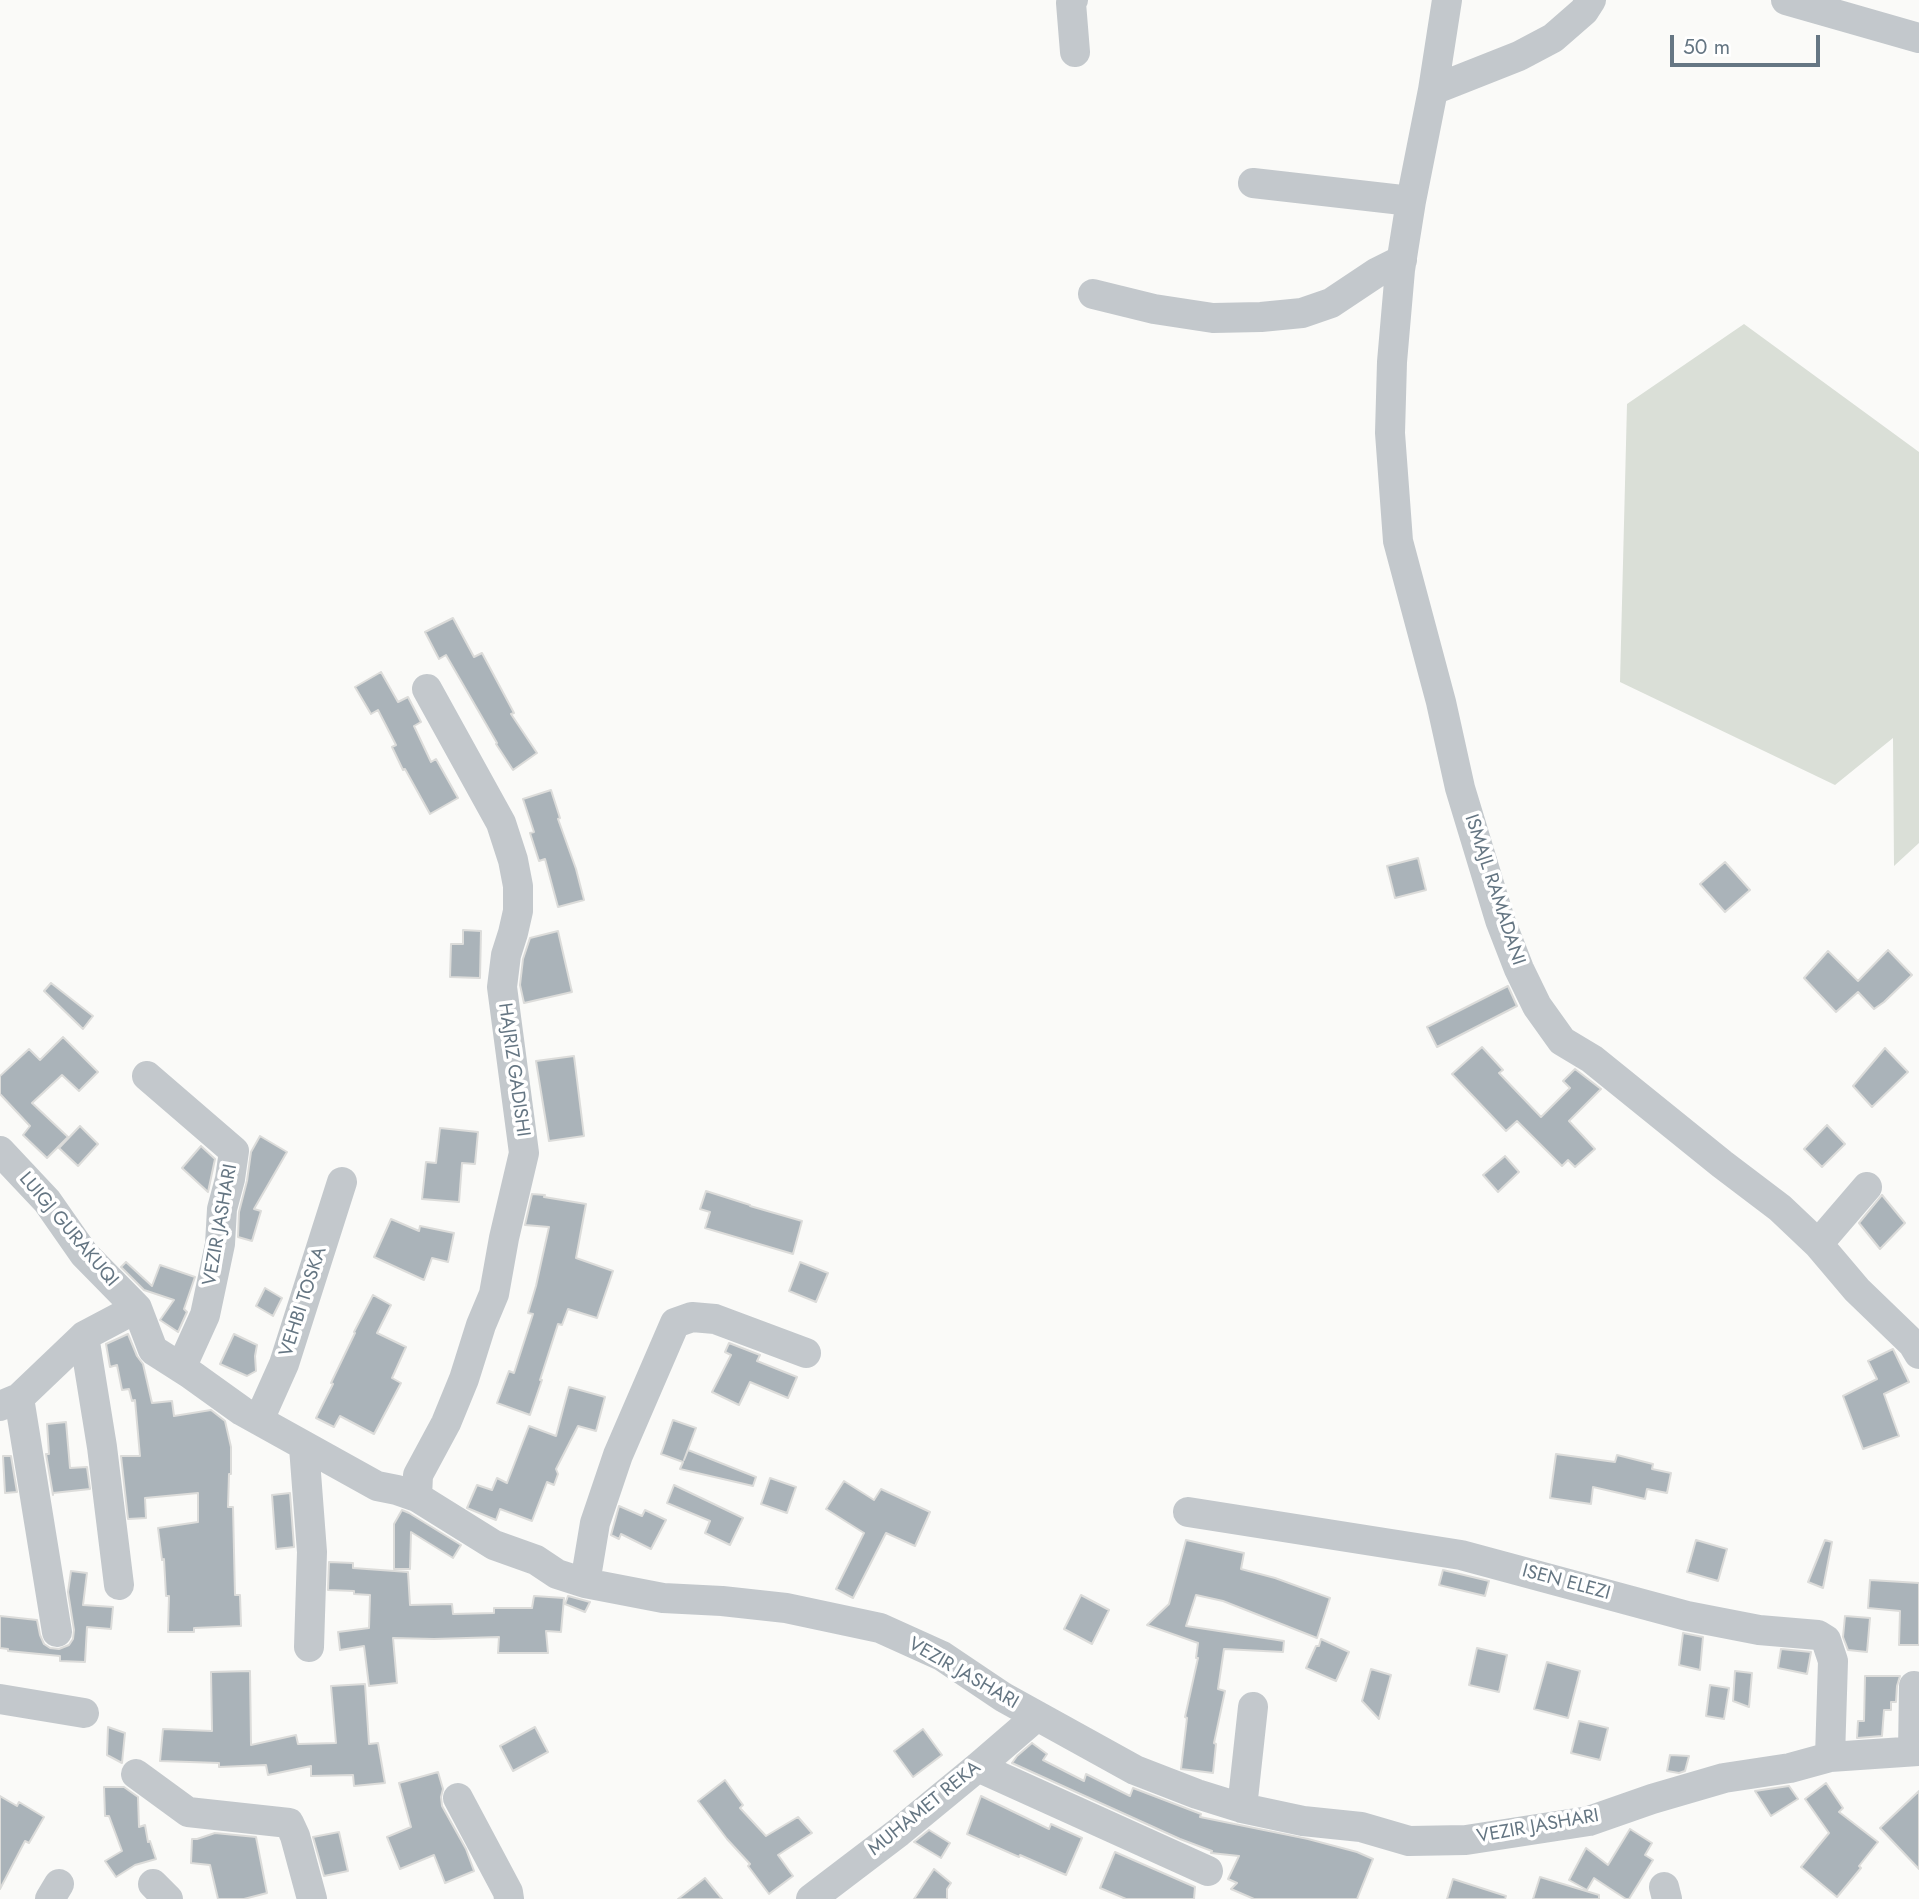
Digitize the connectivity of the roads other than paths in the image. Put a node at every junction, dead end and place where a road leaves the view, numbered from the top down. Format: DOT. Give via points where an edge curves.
graph roads {
  1 [pos="1073,0"];
  2 [pos="1447,0"];
  3 [pos="1591,0"];
  4 [pos="1786,0"];
  5 [pos="1919,38"];
  6 [pos="1075,51"];
  7 [pos="1433,90"];
  8 [pos="1254,183"];
  9 [pos="1411,201"];
  10 [pos="1402,260"];
  11 [pos="1093,294"];
  12 [pos="428,689"];
  13 [pos="147,1076"];
  14 [pos="0,1151"];
  15 [pos="342,1182"];
  16 [pos="1867,1187"];
  17 [pos="1818,1244"];
  18 [pos="137,1308"];
  19 [pos="84,1336"];
  20 [pos="806,1353"];
  21 [pos="1919,1354"];
  22 [pos="181,1368"];
  23 [pos="9,1402"];
  24 [pos="259,1420"];
  25 [pos="304,1447"];
  26 [pos="418,1497"];
  27 [pos="1188,1512"];
  28 [pos="585,1583"];
  29 [pos="119,1586"];
  30 [pos="57,1632"];
  31 [pos="309,1647"];
  32 [pos="1914,1686"];
  33 [pos="0,1699"];
  34 [pos="1253,1707"];
  35 [pos="83,1713"];
  36 [pos="1036,1717"];
  37 [pos="1916,1751"];
  38 [pos="1830,1757"];
  39 [pos="978,1767"];
  40 [pos="136,1774"];
  41 [pos="457,1798"];
  42 [pos="1242,1808"];
  43 [pos="1208,1871"];
  44 [pos="312,1899"];
  45 [pos="509,1899"];
  46 [pos="811,1899"];
  1 -- 6 [label="street"];
  2 -- 7 [label="street, ISMAJL RAMADANI"];
  3 -- 7 [label="street" via="1553,38"];
  4 -- 5 [label="street"];
  7 -- 9 [label="street, ISMAJL RAMADANI"];
  8 -- 9 [label="street"];
  9 -- 10 [label="street, ISMAJL RAMADANI"];
  10 -- 11 [label="street" via="1331,303 1301,313 1213,317"];
  10 -- 17 [label="street, ISMAJL RAMADANI" via="1390,433 1398,541 1460,788 1519,970 1562,1041 1592,1059 1780,1208"];
  12 -- 26 [label="street, HAJRIZ GADISHI" via="501,823 513,860 518,911 502,987 524,1153 494,1294 450,1412 418,1475"];
  13 -- 22 [label="street, VEZIR JASHARI" via="234,1151 205,1315"];
  14 -- 18 [label="street, LUIGJ GURAKUQI" via="47,1201 83,1254"];
  15 -- 24 [label="street, VEHBI TOSKA" via="284,1364"];
  16 -- 17 [label="street"];
  17 -- 21 [label="street, ISMAJL RAMADANI"];
  18 -- 19 [label="street"];
  18 -- 22 [label="street, VEZIR JASHARI" via="153,1350"];
  19 -- 23 [label="street"];
  19 -- 29 [label="street"];
  20 -- 28 [label="street" via="715,1319 692,1317 675,1323 618,1455 595,1523"];
  22 -- 24 [label="street, VEZIR JASHARI"];
  23 -- 30 [label="street"];
  24 -- 25 [label="street, VEZIR JASHARI"];
  25 -- 26 [label="street, VEZIR JASHARI" via="377,1486"];
  25 -- 31 [label="street" via="312,1552"];
  26 -- 28 [label="street, VEZIR JASHARI" via="494,1545"];
  27 -- 38 [label="street, ISEN ELEZI" via="1461,1555 1688,1616 1818,1636 1826,1640 1833,1661"];
  28 -- 36 [label="street, VEZIR JASHARI" via="663,1598 786,1608 880,1628 942,1657"];
  32 -- 37 [label="street, VEZIR JASHARI"];
  33 -- 35 [label="street"];
  34 -- 42 [label="street"];
  36 -- 39 [label="street, MUHAMET REKA"];
  36 -- 42 [label="street, VEZIR JASHARI" via="1135,1770"];
  37 -- 38 [label="street, VEZIR JASHARI"];
  38 -- 42 [label="street, VEZIR JASHARI" via="1724,1779 1589,1821 1466,1840 1409,1841 1361,1827"];
  39 -- 43 [label="street"];
  39 -- 46 [label="street, MUHAMET REKA"];
  40 -- 44 [label="street" via="188,1812 289,1823"];
  41 -- 45 [label="street"];
}
